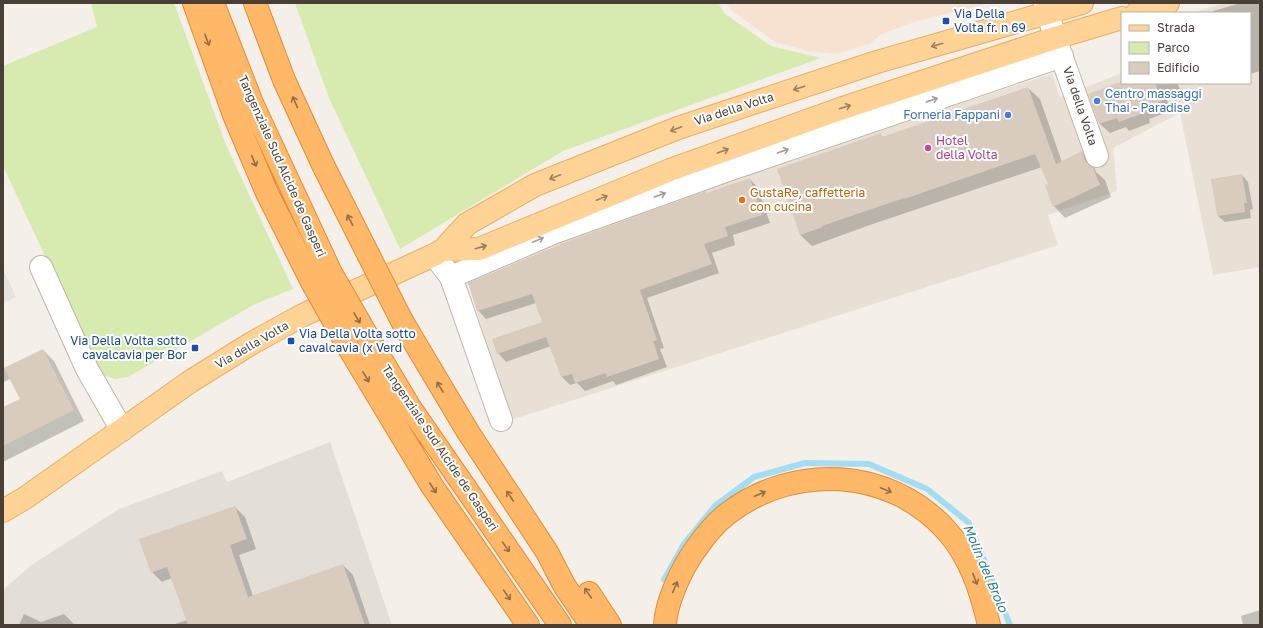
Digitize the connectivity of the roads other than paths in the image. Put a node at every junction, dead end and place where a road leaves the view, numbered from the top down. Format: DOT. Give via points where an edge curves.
graph roads {
  1 [pos="194,3"];
  2 [pos="213,3"];
  3 [pos="255,3"];
  4 [pos="1082,3"];
  5 [pos="1168,3"];
  6 [pos="1046,8"];
  7 [pos="1140,12"];
  8 [pos="1121,18"];
  9 [pos="1059,47"];
  10 [pos="1097,156"];
  11 [pos="438,253"];
  12 [pos="41,267"];
  13 [pos="451,277"];
  14 [pos="322,279"];
  15 [pos="502,420"];
  16 [pos="122,430"];
  17 [pos="25,498"];
  18 [pos="3,511"];
  19 [pos="3,521"];
  20 [pos="547,552"];
  21 [pos="528,625"];
  22 [pos="560,625"];
  23 [pos="591,625"];
  24 [pos="610,625"];
  25 [pos="665,625"];
  26 [pos="989,625"];
  1 -- 14 [label="highway, one-way" via="234,115 267,193"];
  2 -- 14 [label="highway, Tangenziale Sud Alcide de Gasperi"];
  20 -- 3 [label="highway, one-way, bridge" via="468,432 403,323 323,165 284,80"];
  4 -- 6 [label="main road, Via della Volta"];
  5 -- 7 [label="main road"];
  6 -- 9 [label="street, Via della Volta"];
  6 -- 11 [label="main road, Via della Volta, one-way" via="671,130 535,185 467,224"];
  8 -- 9 [label="main road, Via della Volta"];
  9 -- 10 [label="street, Via della Volta"];
  11 -- 9 [label="main road, Via della Volta, one-way" via="479,249 670,170 840,109"];
  13 -- 9 [label="street, Via della Volta, one-way" via="553,233"];
  11 -- 13 [label="street"];
  11 -- 16 [label="main road, Via della Volta" via="304,315 252,343 191,381"];
  12 -- 16 [label="street" via="87,368"];
  13 -- 15 [label="street"];
  14 -- 21 [label="highway, one-way, bridge" via="346,344 432,486"];
  14 -- 22 [label="highway, Tangenziale Sud Alcide de Gasperi, one-way, bridge" via="369,339 424,429"];
  16 -- 17 [label="main road, Via della Volta"];
  17 -- 18 [label="main road, Via della Volta"];
  17 -- 19 [label="main road, Via della Volta"];
  20 -- 23 [label="highway" via="564,585"];
  24 -- 20 [label="highway, one-way" via="574,572"];
  25 -- 26 [label="highway, one-way" via="672,593 686,563 705,535 726,514 751,497 777,486 837,478 871,484 903,497 929,514 946,530 972,570 983,597"];
}
